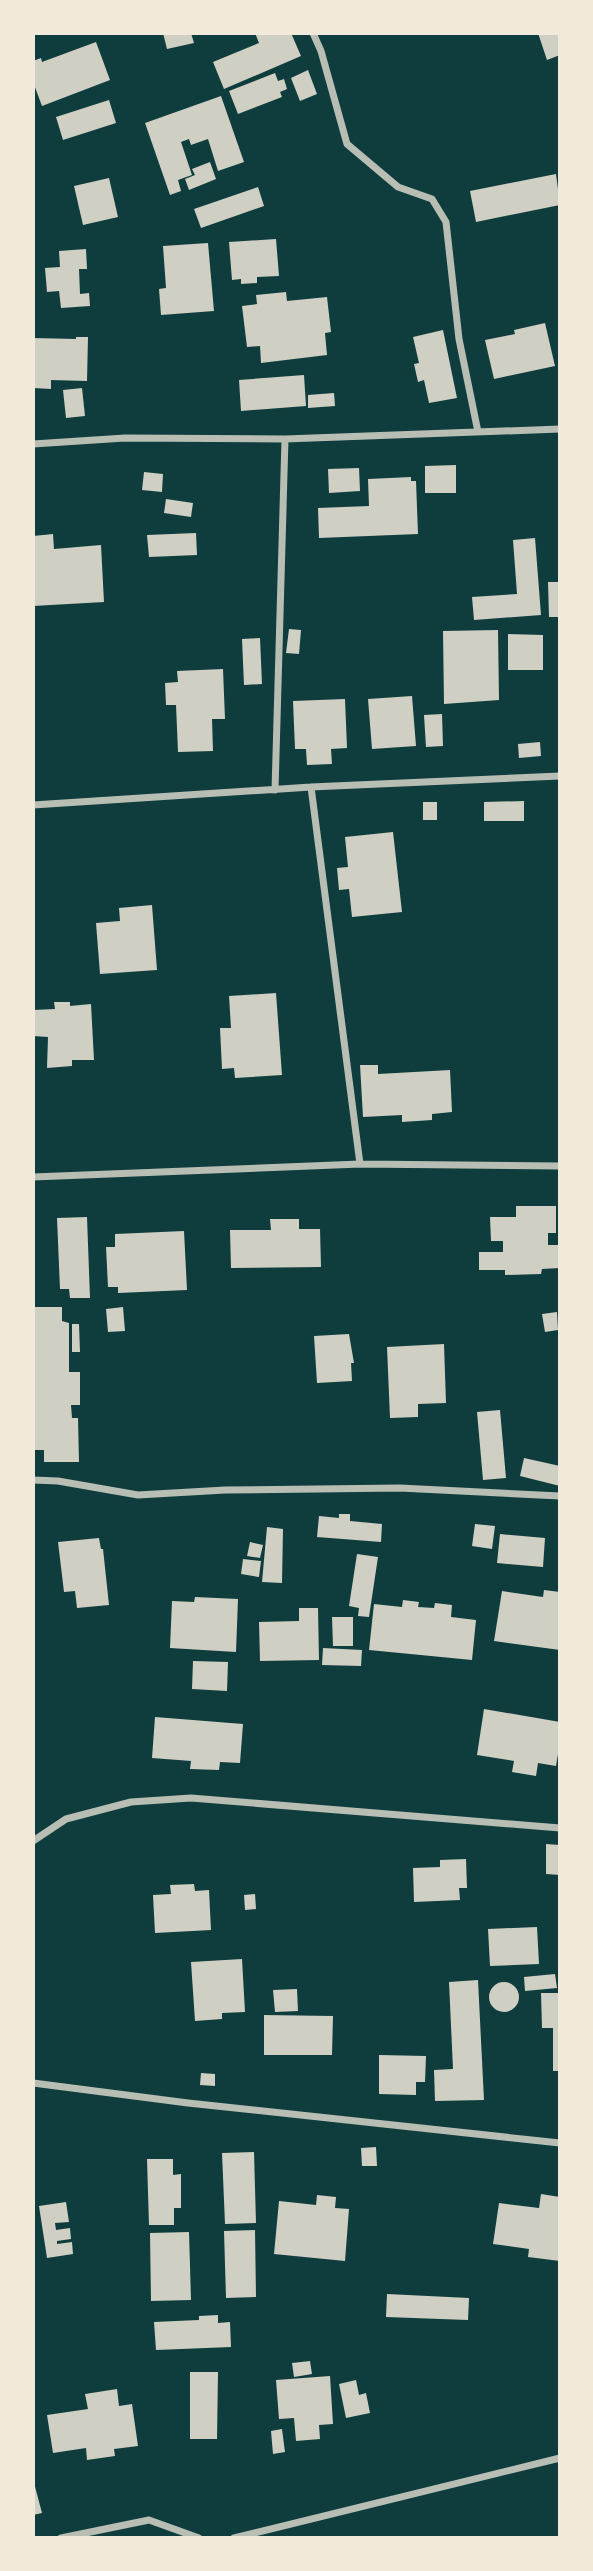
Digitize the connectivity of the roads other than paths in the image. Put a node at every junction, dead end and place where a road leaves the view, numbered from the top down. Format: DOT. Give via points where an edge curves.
graph roads {
  1 [pos="313,33"];
  2 [pos="560,429"];
  3 [pos="478,432"];
  4 [pos="285,439"];
  5 [pos="33,444"];
  6 [pos="560,776"];
  7 [pos="311,787"];
  8 [pos="275,790"];
  9 [pos="33,805"];
  10 [pos="360,1164"];
  11 [pos="560,1166"];
  12 [pos="33,1177"];
  13 [pos="33,1480"];
  14 [pos="560,1496"];
  15 [pos="560,1828"];
  16 [pos="33,1841"];
  17 [pos="33,2082"];
  18 [pos="560,2143"];
  19 [pos="560,2458"];
  20 [pos="61,2538"];
  21 [pos="199,2538"];
  22 [pos="234,2538"];
  1 -- 3 [label="street" via="347,144 398,187 432,199 446,222 459,339"];
  2 -- 3 [label="street"];
  3 -- 4 [label="street"];
  4 -- 5 [label="street" via="125,438"];
  4 -- 8 [label="street"];
  6 -- 7 [label="street"];
  7 -- 8 [label="street"];
  7 -- 10 [label="street"];
  8 -- 9 [label="street"];
  10 -- 11 [label="street"];
  10 -- 12 [label="street"];
  13 -- 14 [label="street" via="138,1496 400,1488"];
  15 -- 16 [label="street" via="191,1798 131,1802 66,1819"];
  17 -- 18 [label="street"];
  19 -- 22 [label="street"];
  20 -- 21 [label="street" via="149,2520"];
}
